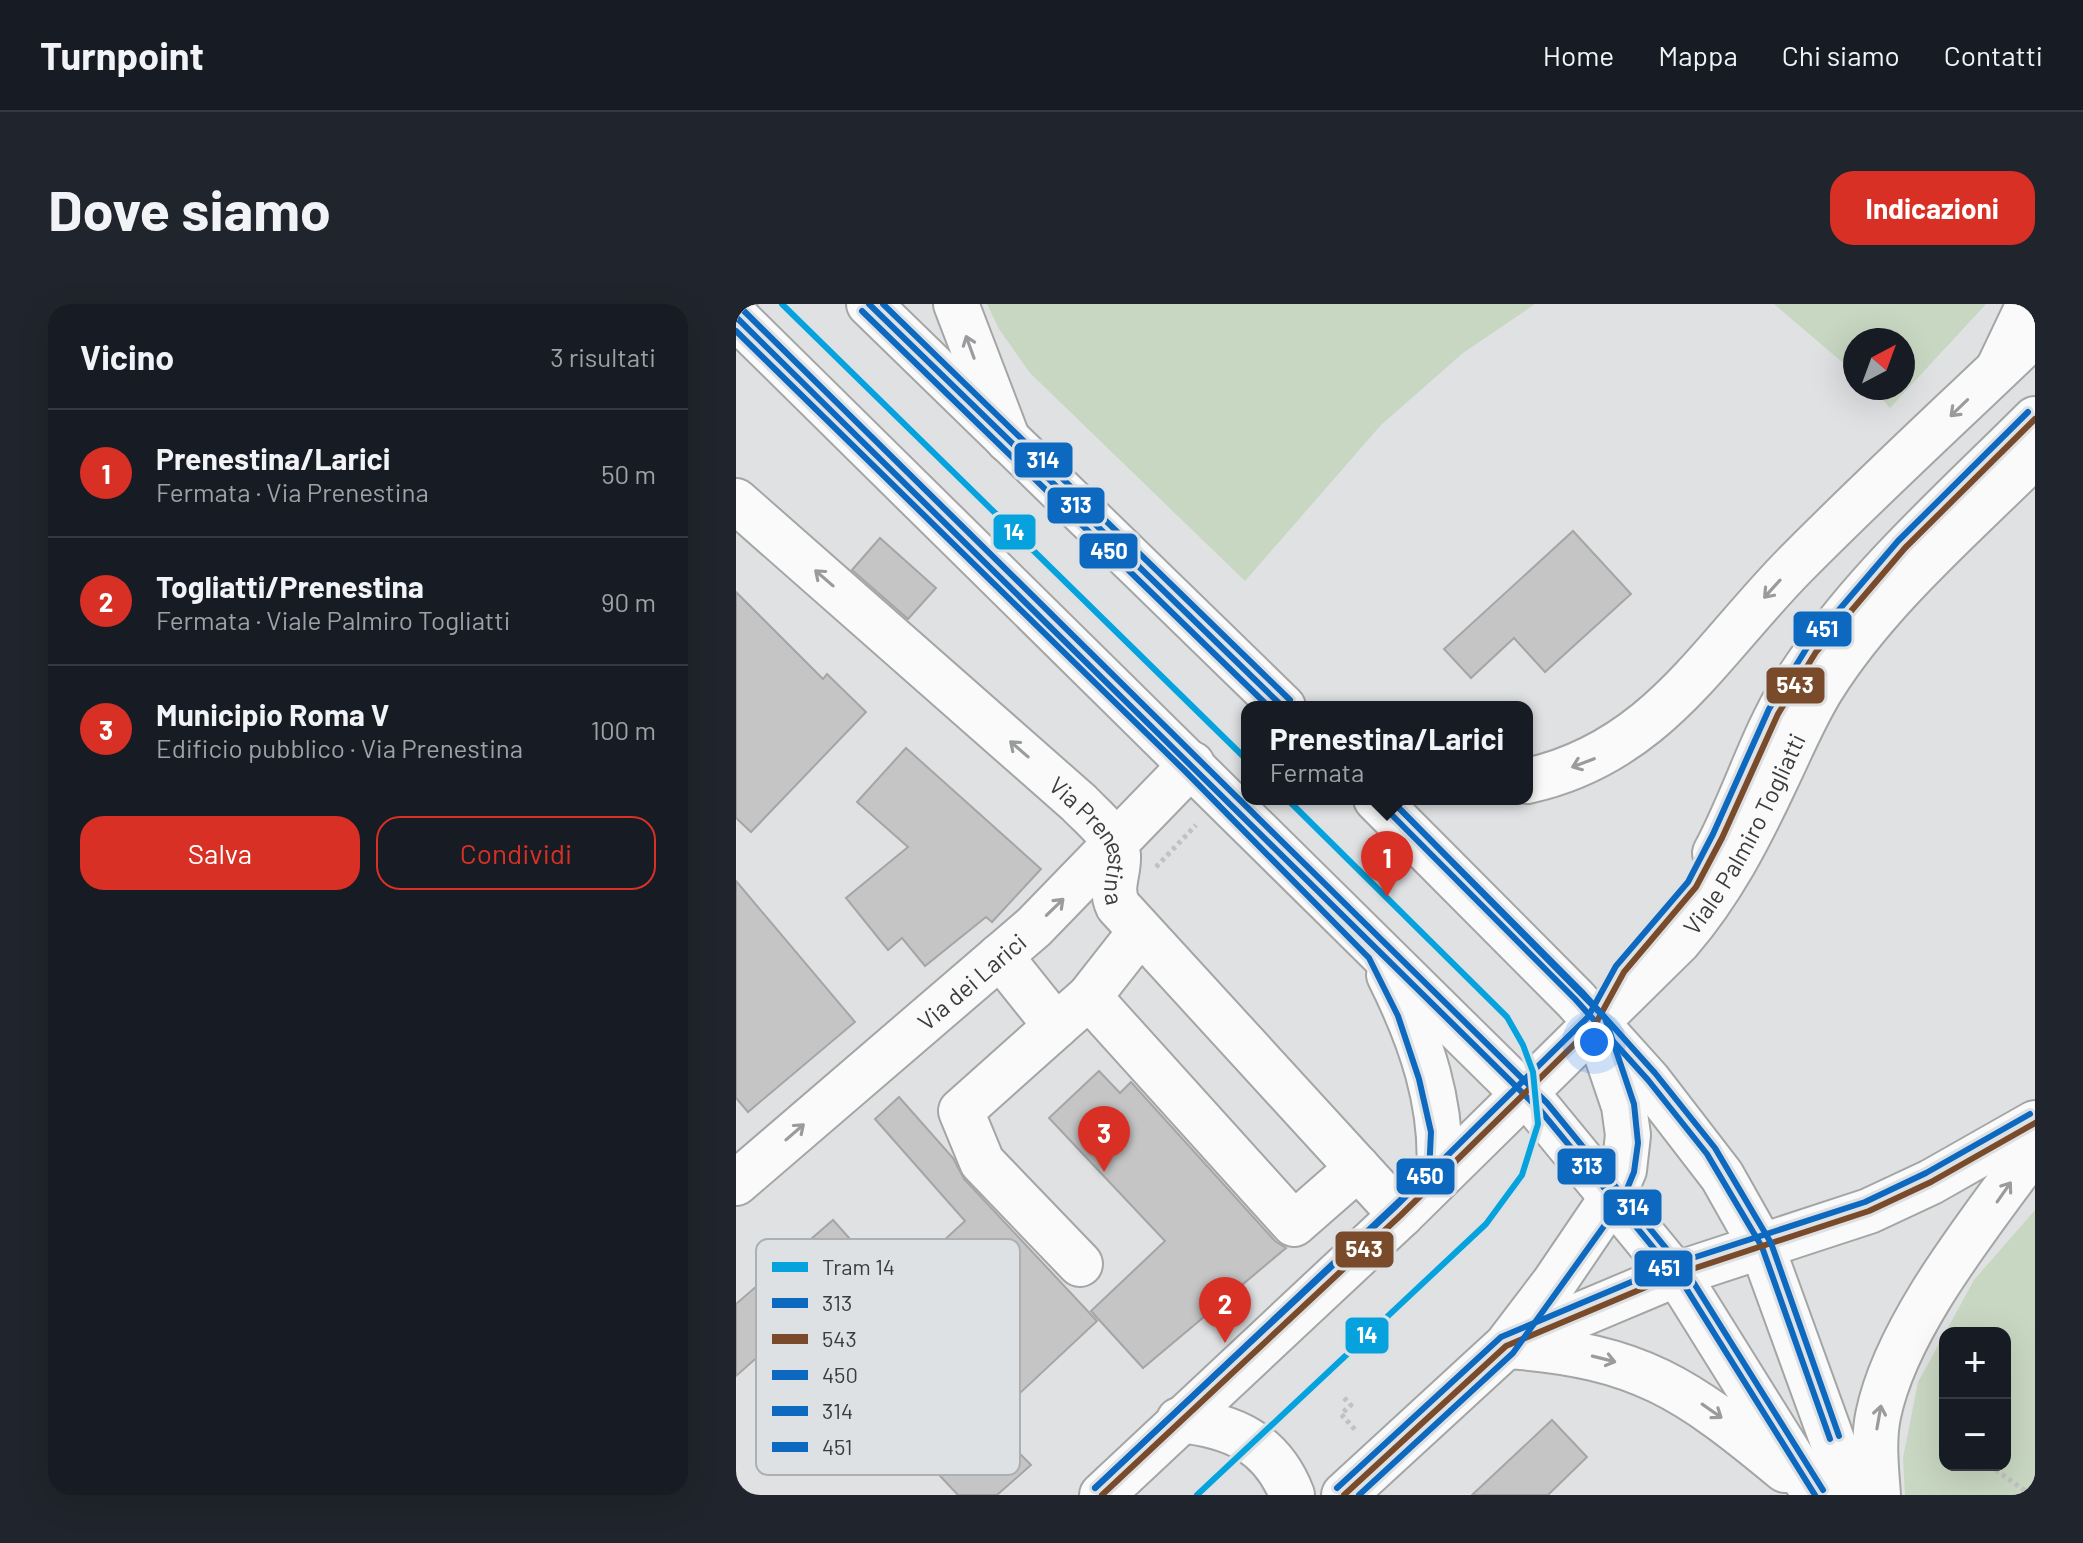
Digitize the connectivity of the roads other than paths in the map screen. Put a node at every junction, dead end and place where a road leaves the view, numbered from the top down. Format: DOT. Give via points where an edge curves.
graph roads {
  1 [pos="869,304"];
  2 [pos="956,304"];
  3 [pos="2029,304"];
  4 [pos="736,317"];
  5 [pos="2035,334"];
  6 [pos="1997,371"];
  7 [pos="2035,419"];
  8 [pos="1008,440"];
  9 [pos="2035,455"];
  10 [pos="736,501"];
  11 [pos="1277,701"];
  12 [pos="1192,764"];
  13 [pos="1533,779"];
  14 [pos="1382,805"];
  15 [pos="1115,843"];
  16 [pos="1140,932"];
  17 [pos="1377,952"];
  18 [pos="1000,956"];
  19 [pos="1089,997"];
  20 [pos="1596,1023"];
  21 [pos="1056,1026"];
  22 [pos="1525,1095"];
  23 [pos="2035,1123"];
  24 [pos="2035,1148"];
  25 [pos="1358,1168"];
  26 [pos="1439,1177"];
  27 [pos="736,1183"];
  28 [pos="1613,1196"];
  29 [pos="1401,1215"];
  30 [pos="1762,1247"];
  31 [pos="1080,1264"];
  32 [pos="1677,1274"];
  33 [pos="1506,1346"];
  34 [pos="1179,1420"];
  35 [pos="1826,1494"];
  36 [pos="1102,1495"];
  37 [pos="1292,1495"];
  38 [pos="1344,1495"];
  39 [pos="1878,1495"];
  1 -- 8 [label="main road"];
  8 -- 2 [label="main road, one-way"];
  3 -- 6 [label="main road"];
  4 -- 12 [label="main road"];
  5 -- 6 [label="main road"];
  6 -- 13 [label="main road, one-way" via="1795,565 1647,725 1594,759"];
  7 -- 20 [label="main road, Viale Palmiro Togliatti" via="1880,574 1811,659 1774,721 1741,802 1696,886 1614,986"];
  8 -- 11 [label="main road"];
  9 -- 20 [label="main road, Viale Palmiro Togliatti" via="1853,644 1809,709 1712,900 1679,941"];
  15 -- 10 [label="main road, Via Prenestina, one-way" via="1053,779"];
  12 -- 15 [label="main road, Via dei Larici"];
  12 -- 17 [label="main road"];
  14 -- 20 [label="main road"];
  15 -- 16 [label="main road, Via Prenestina" via="1114,897"];
  18 -- 15 [label="main road, Via dei Larici, one-way"];
  16 -- 19 [label="main road"];
  16 -- 25 [label="main road, Via Prenestina"];
  17 -- 22 [label="main road"];
  17 -- 26 [label="main road" via="1407,1012 1429,1076 1441,1131"];
  18 -- 21 [label="main road"];
  27 -- 18 [label="main road, Via dei Larici, one-way"];
  19 -- 21 [label="main road"];
  19 -- 25 [label="main road" via="1294,1224"];
  20 -- 22 [label="main road, Viale Palmiro Togliatti"];
  20 -- 28 [label="main road" via="1628,1126 1626,1158"];
  20 -- 30 [label="main road" via="1707,1154"];
  21 -- 31 [label="main road" via="961,1111 982,1162"];
  22 -- 26 [label="main road, Viale Palmiro Togliatti"];
  22 -- 28 [label="main road"];
  23 -- 30 [label="main road" via="1869,1211"];
  39 -- 24 [label="main road, one-way" via="1877,1418 1886,1385 1925,1307"];
  25 -- 29 [label="main road, Via Prenestina"];
  26 -- 29 [label="main road, Viale Palmiro Togliatti"];
  28 -- 32 [label="main road"];
  28 -- 33 [label="main road"];
  29 -- 34 [label="main road, Viale Palmiro Togliatti"];
  30 -- 32 [label="main road"];
  30 -- 35 [label="main road"];
  32 -- 33 [label="main road"];
  32 -- 35 [label="main road"];
  33 -- 35 [label="main road, one-way" via="1592,1356 1652,1375 1708,1408"];
  33 -- 38 [label="main road"];
  34 -- 36 [label="main road, Viale Palmiro Togliatti"];
  34 -- 37 [label="main road" via="1249,1437 1270,1457"];
}
